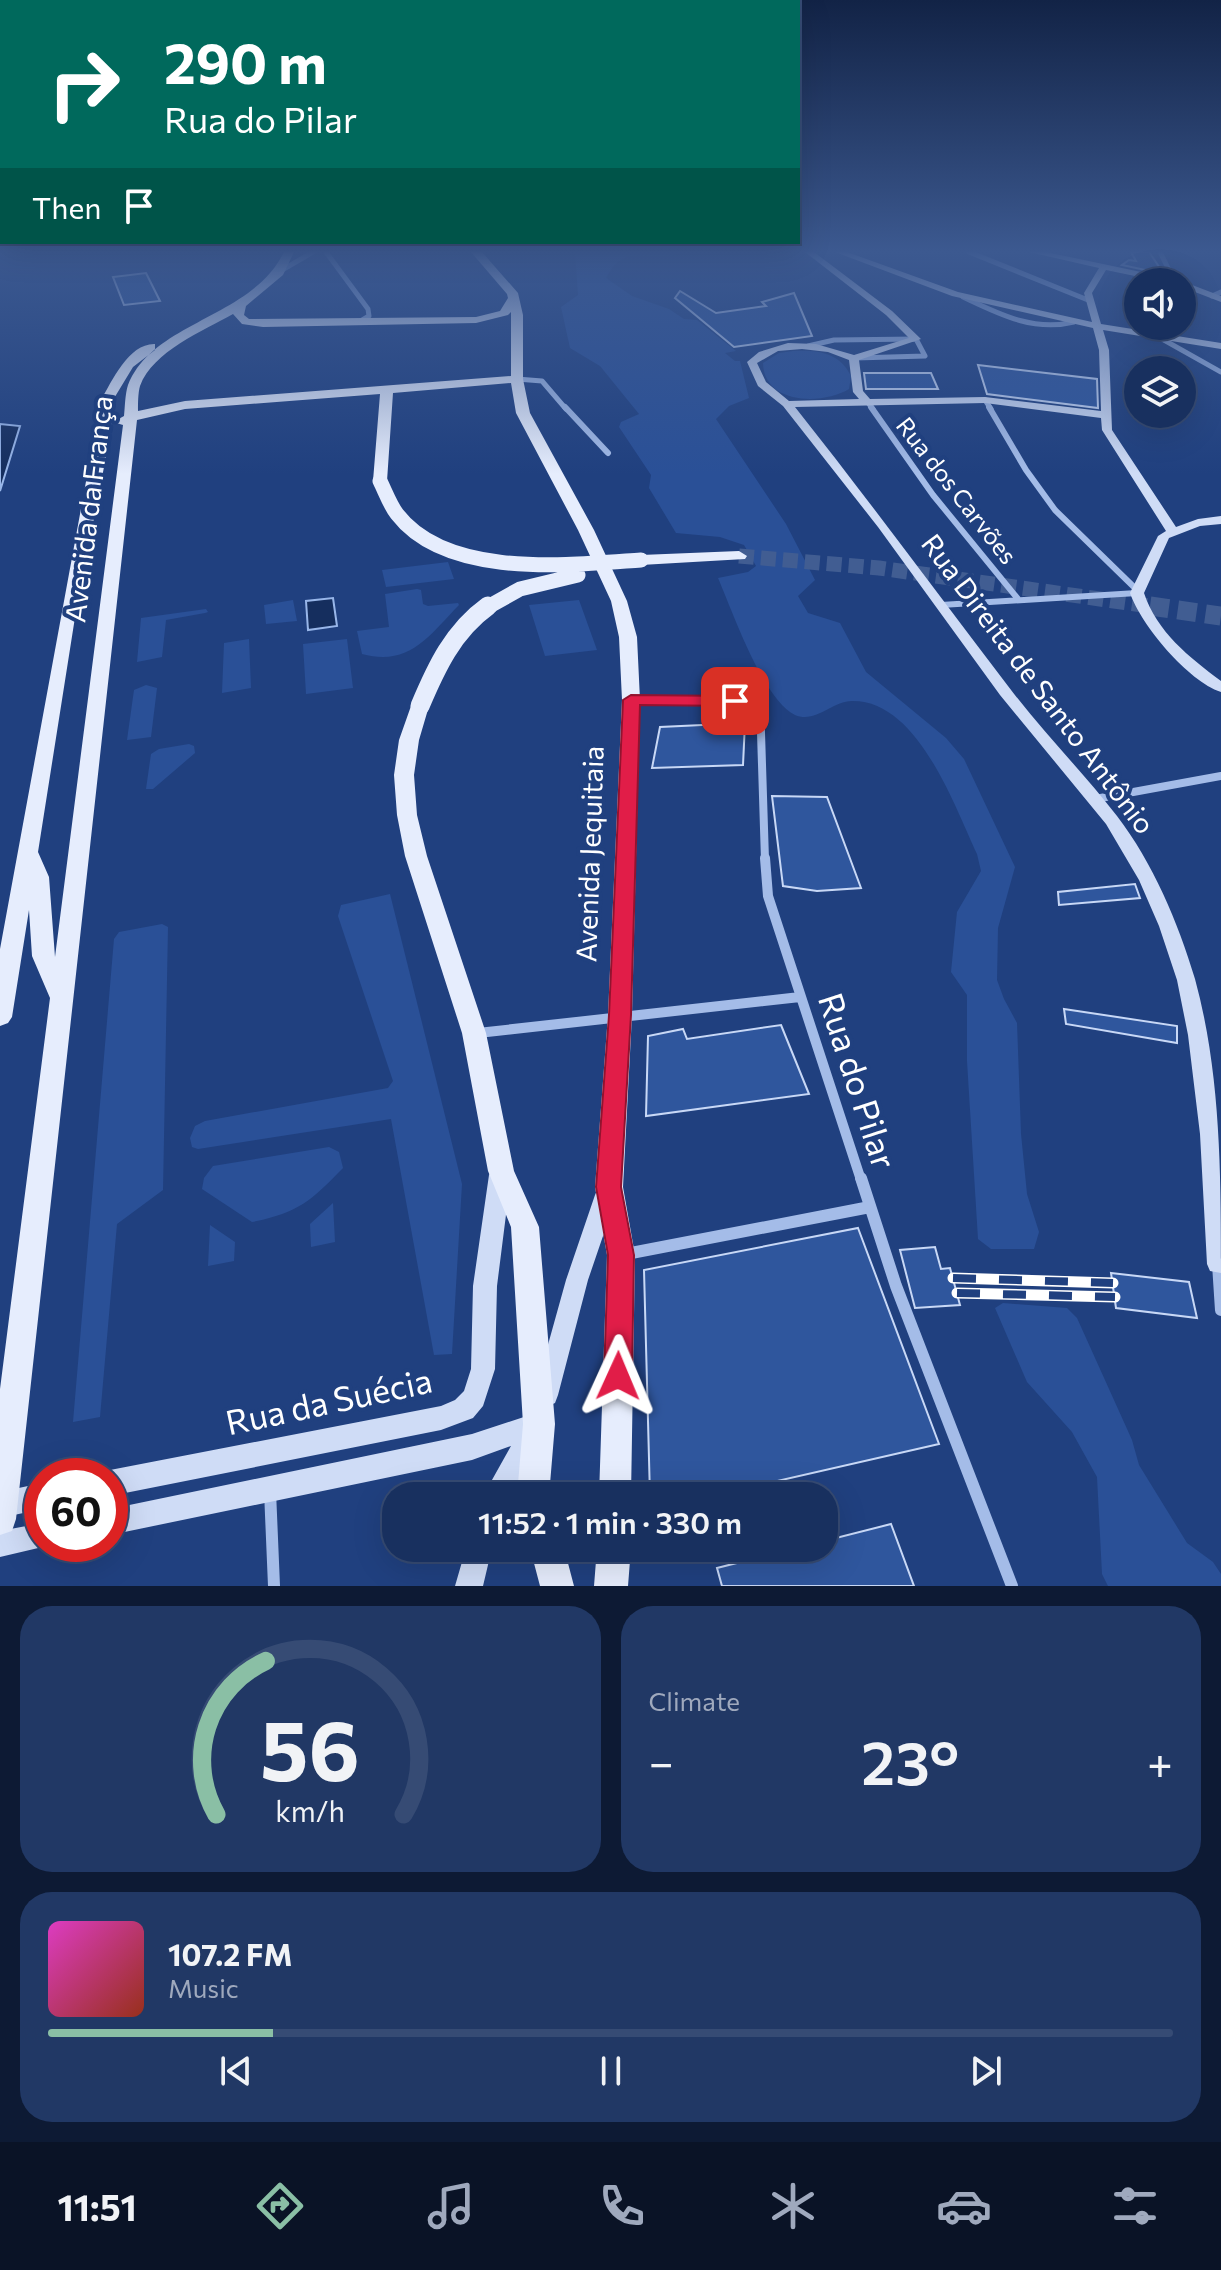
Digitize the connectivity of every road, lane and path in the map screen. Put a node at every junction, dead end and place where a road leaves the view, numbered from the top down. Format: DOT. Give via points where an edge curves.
graph roads {
  1 [pos="193,326"];
  2 [pos="206,326"];
  3 [pos="517,326"];
  4 [pos="900,326"];
  5 [pos="1098,326"];
  6 [pos="1124,328"];
  7 [pos="916,339"];
  8 [pos="1169,340"];
  9 [pos="1195,340"];
  10 [pos="807,346"];
  11 [pos="1221,346"];
  12 [pos="854,358"];
  13 [pos="1221,372"];
  14 [pos="517,379"];
  15 [pos="387,389"];
  16 [pos="985,400"];
  17 [pos="868,403"];
  18 [pos="787,404"];
  19 [pos="1106,415"];
  20 [pos="130,417"];
  21 [pos="104,431"];
  22 [pos="608,453"];
  23 [pos="1157,508"];
  24 [pos="1221,520"];
  25 [pos="1198,523"];
  26 [pos="1172,531"];
  27 [pos="739,556"];
  28 [pos="642,563"];
  29 [pos="1137,592"];
  30 [pos="1018,599"];
  31 [pos="941,605"];
  32 [pos="1221,688"];
  33 [pos="631,700"];
  34 [pos="1221,776"];
  35 [pos="1094,799"];
  36 [pos="27,850"];
  37 [pos="60,995"];
  38 [pos="800,997"];
  39 [pos="620,1015"];
  40 [pos="0,1017"];
  41 [pos="474,1033"];
  42 [pos="501,1171"];
  43 [pos="609,1187"];
  44 [pos="870,1207"];
  45 [pos="621,1255"];
  46 [pos="1220,1263"];
  47 [pos="1221,1310"];
  48 [pos="539,1424"];
  49 [pos="128,1479"];
  50 [pos="504,1482"];
  51 [pos="534,1482"];
  52 [pos="615,1482"];
  53 [pos="269,1489"];
  54 [pos="24,1502"];
  55 [pos="1,1509"];
  56 [pos="128,1518"];
  57 [pos="24,1539"];
  58 [pos="0,1544"];
  59 [pos="475,1562"];
  60 [pos="551,1562"];
  61 [pos="613,1562"];
  62 [pos="274,1586"];
  63 [pos="469,1586"];
  64 [pos="557,1586"];
  65 [pos="611,1586"];
  66 [pos="1012,1586"];
  1 -- 21 [label="main road, Avenida da França" via="128,365 107,400"];
  2 -- 20 [label="main road, Avenida da França" via="139,374"];
  3 -- 14 [label="main road, Avenida Jequitaia"];
  4 -- 7 [label="street"];
  5 -- 6 [label="street"];
  5 -- 19 [label="street"];
  7 -- 10 [label="street" via="834,340"];
  7 -- 12 [label="street"];
  7 -- 12 [label="street" via="925,356"];
  8 -- 13 [label="street"];
  9 -- 11 [label="street"];
  10 -- 12 [label="street"];
  10 -- 18 [label="street, Rua Direita de Santo Antônio" via="770,351 752,362 762,384"];
  12 -- 17 [label="street" via="858,392"];
  14 -- 15 [label="main road"];
  14 -- 22 [label="street" via="549,386"];
  14 -- 33 [label="main road, Avenida Jequitaia" via="531,431 619,601 628,637"];
  15 -- 20 [label="main road" via="185,405"];
  15 -- 28 [label="main road, bridge" via="380,481 406,524 460,553 512,564"];
  16 -- 17 [label="street"];
  16 -- 19 [label="street"];
  16 -- 29 [label="street" via="1055,510"];
  17 -- 18 [label="street"];
  17 -- 30 [label="street, Rua dos Carvões" via="933,495"];
  18 -- 31 [label="street, Rua Direita de Santo Antônio"];
  19 -- 23 [label="street" via="1107,430"];
  20 -- 21 [label="main road"];
  20 -- 37 [label="main road, Avenida da França"];
  21 -- 36 [label="main road, Avenida da França"];
  23 -- 25 [label="street"];
  23 -- 26 [label="street"];
  24 -- 25 [label="street"];
  25 -- 26 [label="street"];
  26 -- 29 [label="street" via="1164,536"];
  27 -- 28 [label="main road"];
  28 -- 41 [label="main road, bridge" via="534,583 496,599 461,627 446,647 420,706 404,775 407,815"];
  29 -- 30 [label="street"];
  29 -- 32 [label="street" via="1144,612 1168,641"];
  30 -- 31 [label="street"];
  31 -- 35 [label="street, Rua Direita de Santo Antônio"];
  33 -- 38 [label="street, Rua do Pilar" via="760,701 768,896"];
  33 -- 39 [label="main road, Avenida Jequitaia"];
  34 -- 35 [label="street"];
  35 -- 46 [label="street, Rua Direita de Santo Antônio" via="1148,880 1186,980 1210,1134"];
  36 -- 37 [label="main road" via="38,877 43,956"];
  36 -- 40 [label="main road, Avenida da França"];
  37 -- 55 [label="main road, Avenida da França"];
  38 -- 39 [label="street"];
  38 -- 44 [label="street, Rua do Pilar"];
  39 -- 41 [label="street"];
  39 -- 43 [label="main road, Avenida Jequitaia"];
  41 -- 42 [label="main road"];
  42 -- 48 [label="main road" via="525,1227"];
  42 -- 49 [label="street, Rua da Suécia" via="485,1286 483,1369 474,1398 464,1409 441,1418"];
  43 -- 45 [label="main road, Avenida Jequitaia"];
  43 -- 48 [label="street" via="577,1280"];
  44 -- 45 [label="street"];
  44 -- 66 [label="street, Rua do Pilar"];
  45 -- 52 [label="main road, Avenida Jequitaia"];
  46 -- 47 [label="street"];
  48 -- 50 [label="street"];
  48 -- 51 [label="main road"];
  48 -- 53 [label="street" via="472,1447"];
  53 -- 56 [label="street"];
  53 -- 62 [label="street"];
  54 -- 55 [label="street"];
  57 -- 58 [label="street"];
  59 -- 63 [label="street"];
  60 -- 64 [label="main road"];
  61 -- 65 [label="main road"];
}
